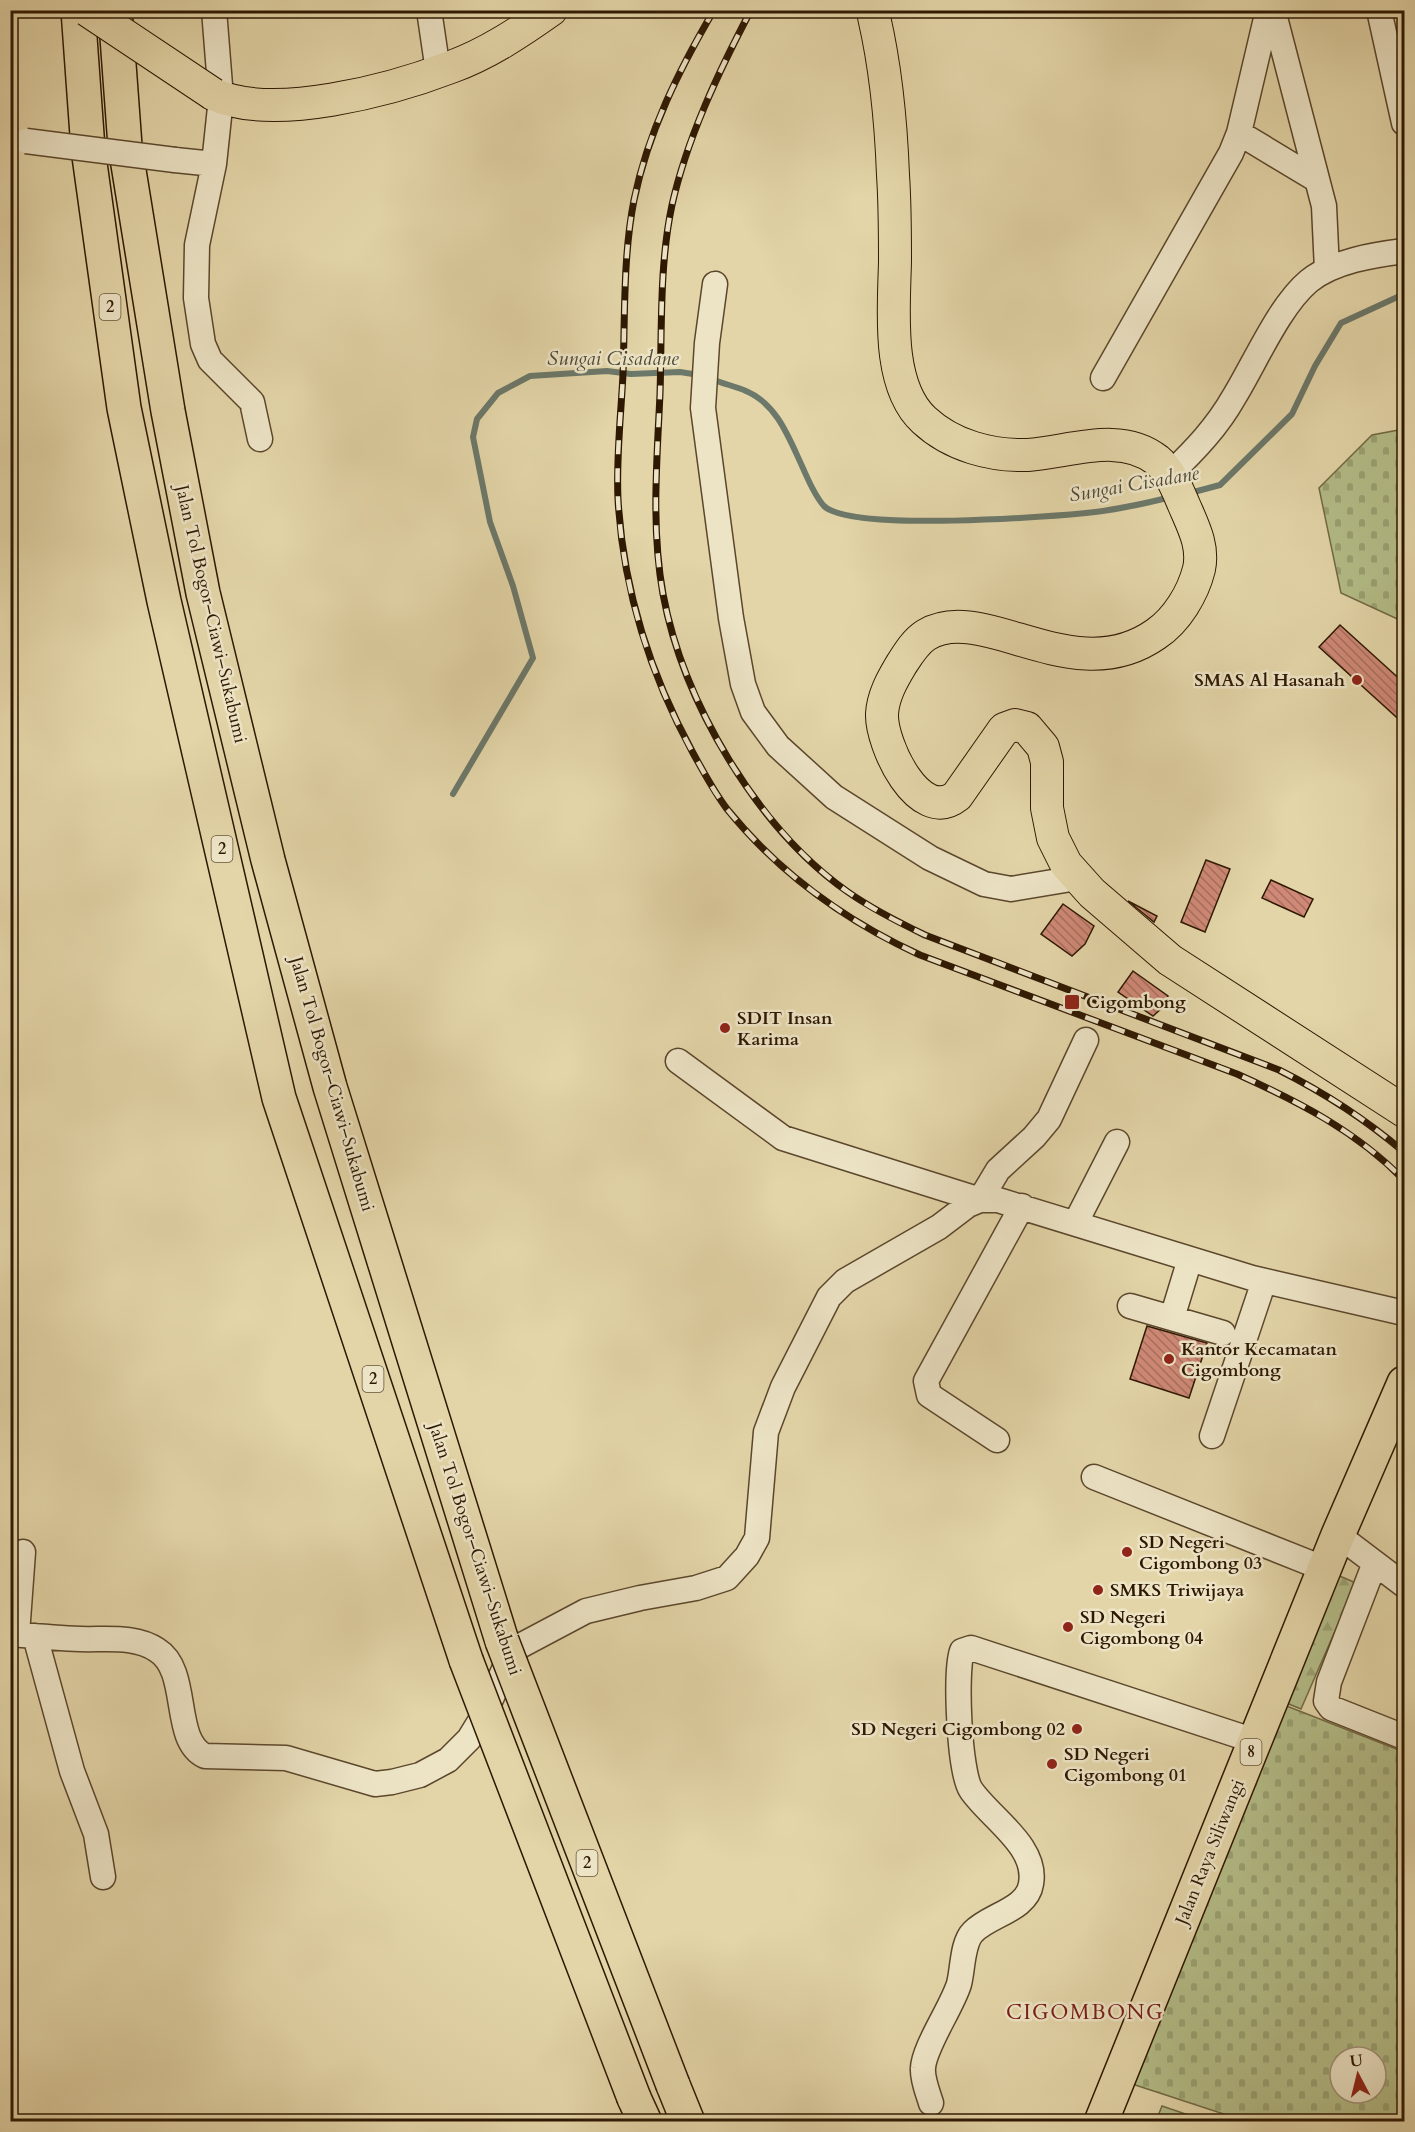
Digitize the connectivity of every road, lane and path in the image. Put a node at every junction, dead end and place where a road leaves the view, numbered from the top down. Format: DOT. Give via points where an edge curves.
graph roads {
  1 [pos="78,10"];
  2 [pos="87,10"];
  3 [pos="115,10"];
  4 [pos="214,10"];
  5 [pos="429,10"];
  6 [pos="551,10"];
  7 [pos="875,10"];
  8 [pos="1268,10"];
  9 [pos="1274,10"];
  10 [pos="1379,10"];
  11 [pos="438,71"];
  12 [pos="217,96"];
  13 [pos="1404,123"];
  14 [pos="1239,133"];
  15 [pos="18,139"];
  16 [pos="214,164"];
  17 [pos="1317,180"];
  18 [pos="1404,251"];
  19 [pos="1327,270"];
  20 [pos="715,284"];
  21 [pos="1103,378"];
  22 [pos="260,439"];
  23 [pos="1174,482"];
  24 [pos="1077,878"];
  25 [pos="1086,1040"];
  26 [pos="678,1061"];
  27 [pos="1404,1111"];
  28 [pos="1117,1142"];
  29 [pos="980,1200"];
  30 [pos="1022,1206"];
  31 [pos="1076,1222"];
  32 [pos="1190,1259"];
  33 [pos="1264,1281"];
  34 [pos="1130,1306"];
  35 [pos="1404,1313"];
  36 [pos="1172,1318"];
  37 [pos="1223,1333"];
  38 [pos="1404,1383"];
  39 [pos="1212,1436"];
  40 [pos="997,1440"];
  41 [pos="1094,1476"];
  42 [pos="1338,1535"];
  43 [pos="23,1552"];
  44 [pos="1374,1565"];
  45 [pos="1325,1569"];
  46 [pos="1404,1585"];
  47 [pos="21,1634"];
  48 [pos="1404,1737"];
  49 [pos="1255,1741"];
  50 [pos="103,1877"];
  51 [pos="931,2103"];
  52 [pos="640,2110"];
  53 [pos="688,2121"];
  54 [pos="1101,2121"];
  1 -- 52 [label="highway, 2, bridge" via="88,149 121,384 164,601 279,1098 466,1660"];
  2 -- 12 [label="main road, bridge"];
  3 -- 53 [label="highway, Jalan Tol Bogor–Ciawi–Sukabumi / 2, bridge" via="125,146 168,411 204,593 268,860 330,1087 502,1641"];
  4 -- 12 [label="street"];
  5 -- 11 [label="street"];
  6 -- 11 [label="main road" via="514,36"];
  7 -- 23 [label="main road" via="885,72 893,173 895,343 901,377 912,406 932,428 985,451 1005,455 1097,445 1130,447 1156,460"];
  8 -- 14 [label="street"];
  9 -- 17 [label="street"];
  10 -- 13 [label="street"];
  11 -- 12 [label="main road" via="381,89 323,101 273,104"];
  12 -- 16 [label="street"];
  14 -- 17 [label="street"];
  14 -- 21 [label="street" via="1220,174"];
  15 -- 16 [label="street, bridge"];
  16 -- 22 [label="street" via="197,245 196,298 203,344 210,360 252,402"];
  17 -- 19 [label="street" via="1326,219"];
  18 -- 19 [label="street" via="1371,256"];
  19 -- 23 [label="street" via="1298,292 1221,417"];
  20 -- 24 [label="street" via="703,408 731,618 743,684 753,712 778,746 834,797 930,858 984,884 1011,889"];
  23 -- 24 [label="main road" via="1197,537 1200,562 1186,599 1168,625 1134,648 1081,654 1047,649 982,630 946,628 928,633 916,644 885,696 883,731 896,766 908,782 936,802 951,801 957,796 1004,729 1021,726 1034,735 1045,754 1051,831 1058,851"];
  24 -- 27 [label="main road" via="1170,960"];
  25 -- 29 [label="street" via="1049,1119 998,1170"];
  26 -- 29 [label="street" via="783,1138"];
  28 -- 31 [label="street"];
  29 -- 30 [label="street"];
  29 -- 47 [label="street" via="845,1281 829,1297 769,1423 761,1467 757,1538 733,1573 705,1586 586,1611 520,1646 508,1660 469,1739 432,1770 401,1781 375,1784 286,1758 205,1756 191,1743 172,1669 157,1650 134,1641"];
  30 -- 31 [label="street"];
  30 -- 40 [label="street" via="926,1381 929,1395"];
  31 -- 32 [label="street"];
  32 -- 33 [label="street"];
  32 -- 36 [label="street"];
  33 -- 35 [label="street"];
  33 -- 39 [label="street"];
  34 -- 36 [label="street"];
  36 -- 37 [label="street"];
  38 -- 42 [label="highway, Jalan Raya Siliwangi / 8"];
  41 -- 45 [label="street"];
  42 -- 44 [label="street"];
  42 -- 45 [label="highway, Jalan Raya Siliwangi / 8"];
  43 -- 47 [label="street"];
  44 -- 46 [label="street"];
  44 -- 48 [label="street" via="1329,1682 1326,1701 1331,1708"];
  45 -- 49 [label="highway, Jalan Raya Siliwangi / 8"];
  47 -- 50 [label="street" via="96,1834"];
  49 -- 51 [label="street" via="971,1648 962,1651 958,1674 960,1749 968,1783 1020,1846 1032,1870 1031,1886 1022,1900 973,1931 969,1938 958,1985 923,2065"];
  49 -- 54 [label="highway, Jalan Raya Siliwangi / 8"];
}
